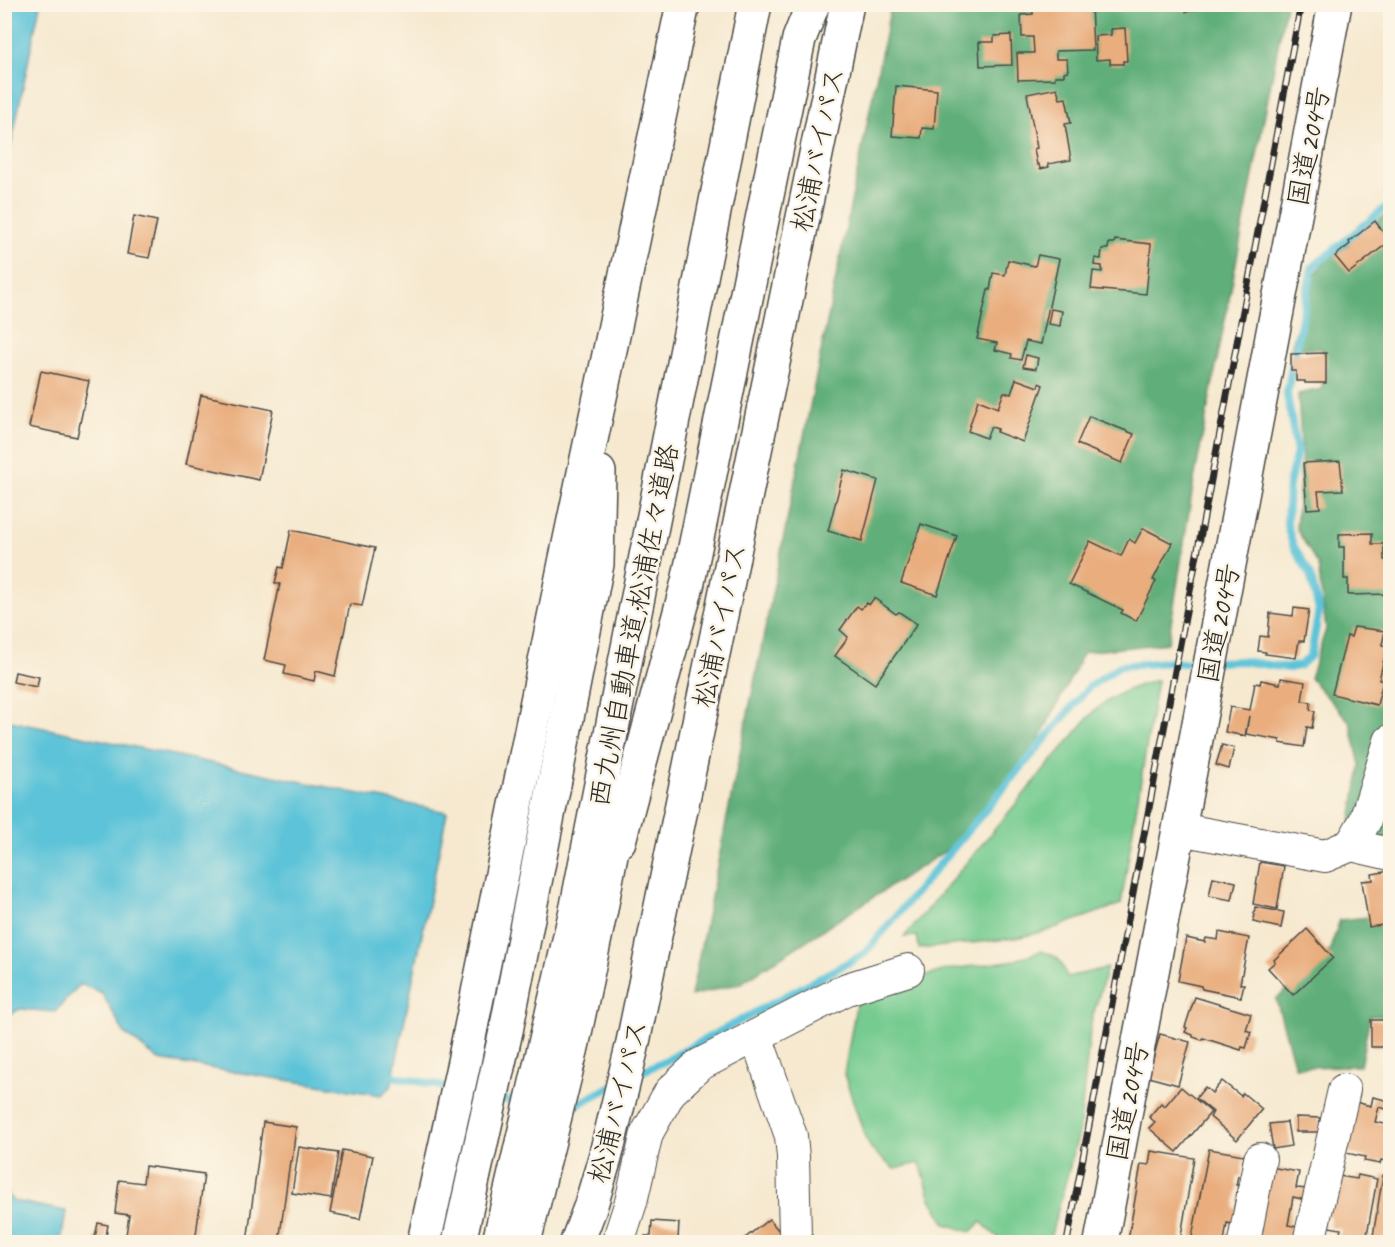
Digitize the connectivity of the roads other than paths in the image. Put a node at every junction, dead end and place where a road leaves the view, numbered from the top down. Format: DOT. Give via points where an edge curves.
graph roads {
  1 [pos="683,4"];
  2 [pos="755,4"];
  3 [pos="776,4"];
  4 [pos="813,4"];
  5 [pos="847,4"];
  6 [pos="1335,4"];
  7 [pos="601,393"];
  8 [pos="1390,741"];
  9 [pos="1179,828"];
  10 [pos="1351,845"];
  11 [pos="1390,854"];
  12 [pos="601,909"];
  13 [pos="908,970"];
  14 [pos="756,1036"];
  15 [pos="559,1044"];
  16 [pos="1344,1090"];
  17 [pos="1260,1159"];
  18 [pos="424,1242"];
  19 [pos="459,1242"];
  20 [pos="499,1242"];
  21 [pos="524,1242"];
  22 [pos="577,1242"];
  23 [pos="618,1242"];
  24 [pos="797,1242"];
  25 [pos="1101,1242"];
  26 [pos="1244,1242"];
  27 [pos="1309,1242"];
  1 -- 7 [label="highway"];
  2 -- 15 [label="highway, 西九州自動車道;松浦佐々道路" via="577,906"];
  3 -- 12 [label="highway, 西九州自動車道;松浦佐々道路"];
  4 -- 12 [label="highway" via="799,39 688,582"];
  5 -- 22 [label="highway, 松浦バイパス" via="632,1047 591,1208"];
  6 -- 9 [label="highway, 国道204号"];
  7 -- 18 [label="highway"];
  7 -- 19 [label="highway" via="597,564 506,1031"];
  8 -- 10 [label="street" via="1365,821"];
  9 -- 10 [label="street" via="1325,856"];
  9 -- 25 [label="highway, 国道204号"];
  10 -- 11 [label="street"];
  12 -- 15 [label="highway, 西九州自動車道;松浦佐々道路"];
  13 -- 14 [label="street" via="847,989"];
  14 -- 23 [label="street" via="699,1065 670,1092 647,1133"];
  14 -- 24 [label="street" via="791,1136"];
  15 -- 20 [label="highway, 西九州自動車道;松浦佐々道路"];
  15 -- 21 [label="highway, 西九州自動車道;松浦佐々道路"];
  16 -- 27 [label="street"];
  17 -- 26 [label="street"];
}
